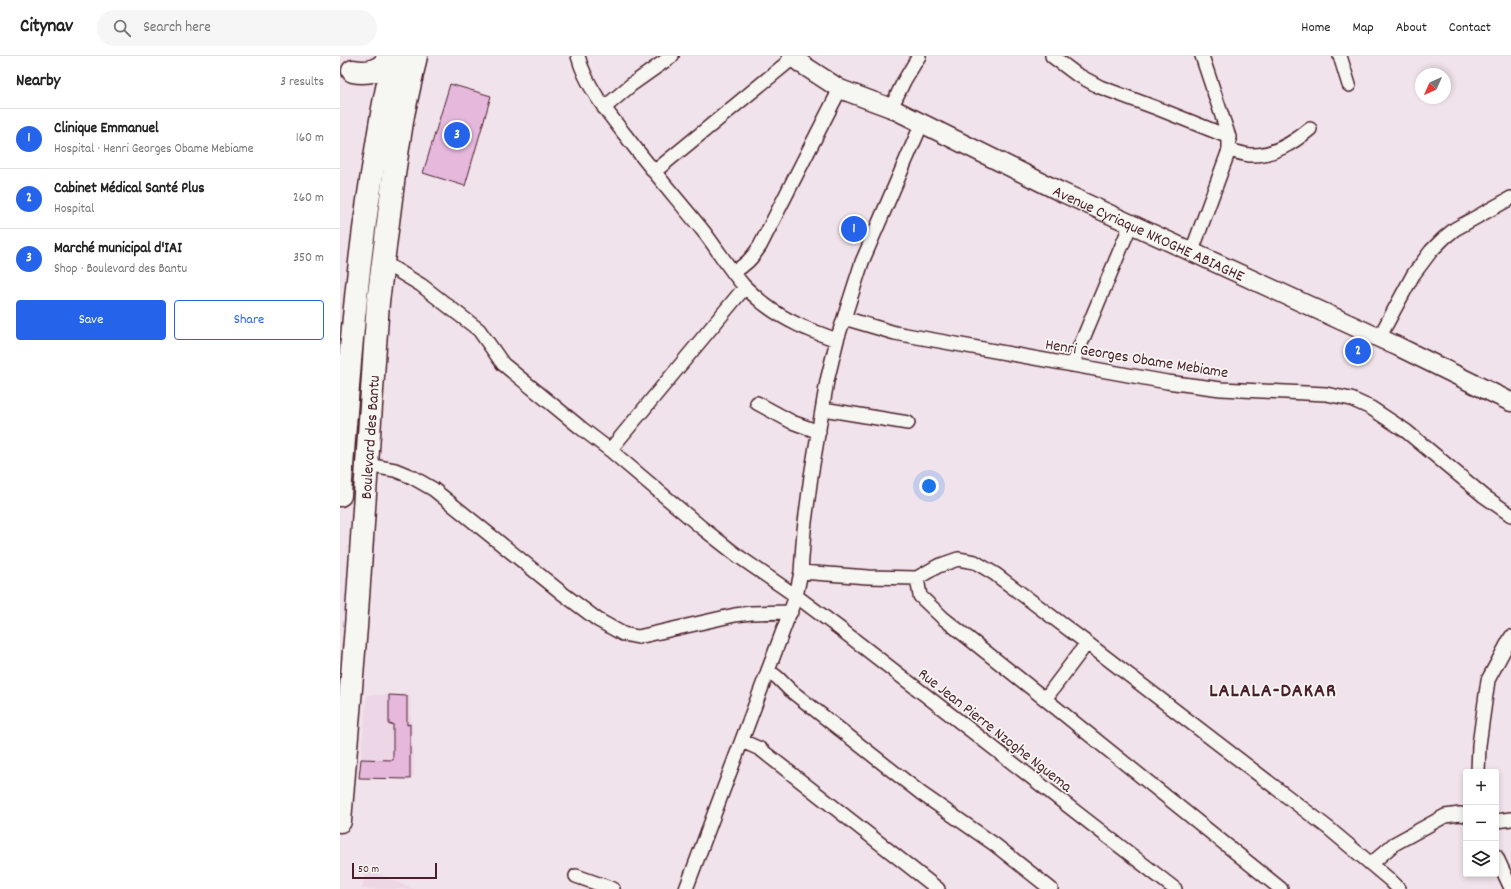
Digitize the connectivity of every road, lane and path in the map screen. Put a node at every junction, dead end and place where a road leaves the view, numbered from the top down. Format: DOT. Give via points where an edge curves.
graph roads {
  1 [pos="416,56"];
  2 [pos="427,56"];
  3 [pos="578,56"];
  4 [pos="672,56"];
  5 [pos="919,56"];
  6 [pos="1052,56"];
  7 [pos="1202,56"];
  8 [pos="1340,56"];
  9 [pos="391,57"];
  10 [pos="792,57"];
  11 [pos="346,70"];
  12 [pos="1349,85"];
  13 [pos="840,89"];
  14 [pos="604,108"];
  15 [pos="891,108"];
  16 [pos="922,123"];
  17 [pos="1310,130"];
  18 [pos="1230,137"];
  19 [pos="1229,150"];
  20 [pos="395,167"];
  21 [pos="654,172"];
  22 [pos="1511,198"];
  23 [pos="1132,224"];
  24 [pos="1192,251"];
  25 [pos="383,262"];
  26 [pos="733,272"];
  27 [pos="745,287"];
  28 [pos="844,318"];
  29 [pos="1379,338"];
  30 [pos="837,340"];
  31 [pos="1072,365"];
  32 [pos="1511,402"];
  33 [pos="757,403"];
  34 [pos="823,409"];
  35 [pos="908,423"];
  36 [pos="819,432"];
  37 [pos="610,450"];
  38 [pos="368,465"];
  39 [pos="340,495"];
  40 [pos="1511,515"];
  41 [pos="801,572"];
  42 [pos="916,578"];
  43 [pos="796,596"];
  44 [pos="791,612"];
  45 [pos="1511,637"];
  46 [pos="1087,642"];
  47 [pos="768,670"];
  48 [pos="1045,699"];
  49 [pos="742,741"];
  50 [pos="1478,769"];
  51 [pos="1463,814"];
  52 [pos="1511,819"];
  53 [pos="1499,821"];
  54 [pos="340,822"];
  55 [pos="1499,862"];
  56 [pos="1371,864"];
  57 [pos="576,876"];
  58 [pos="1511,888"];
  59 [pos="612,889"];
  60 [pos="686,889"];
  61 [pos="938,889"];
  62 [pos="1051,889"];
  63 [pos="1175,889"];
  64 [pos="1281,889"];
  65 [pos="1399,889"];
  1 -- 20 [label="highway, Boulevard des Bantu"];
  2 -- 20 [label="highway"];
  3 -- 14 [label="street"];
  4 -- 14 [label="street"];
  5 -- 15 [label="street"];
  6 -- 18 [label="street" via="1076,74 1100,87"];
  7 -- 18 [label="street"];
  8 -- 12 [label="street"];
  9 -- 11 [label="highway" via="381,66 368,72"];
  9 -- 39 [label="highway, Boulevard des Bantu" via="366,207 348,381"];
  10 -- 13 [label="street, Avenue Cyriaque NKOGHE ABIAGHE"];
  10 -- 21 [label="street"];
  13 -- 15 [label="street, Avenue Cyriaque NKOGHE ABIAGHE"];
  13 -- 26 [label="street" via="760,246 744,266"];
  14 -- 21 [label="street"];
  15 -- 16 [label="street, Avenue Cyriaque NKOGHE ABIAGHE"];
  16 -- 23 [label="street, Avenue Cyriaque NKOGHE ABIAGHE"];
  16 -- 28 [label="street" via="862,262"];
  17 -- 19 [label="street" via="1288,146 1264,155"];
  18 -- 19 [label="street"];
  19 -- 24 [label="street"];
  20 -- 25 [label="highway, Boulevard des Bantu"];
  21 -- 26 [label="street"];
  22 -- 29 [label="street" via="1455,229 1431,251 1413,275"];
  23 -- 24 [label="street, Avenue Cyriaque NKOGHE ABIAGHE"];
  23 -- 31 [label="street"];
  24 -- 29 [label="street, Avenue Cyriaque NKOGHE ABIAGHE"];
  25 -- 37 [label="street, Rue Jean Pierre Nzoghe Nguema" via="421,285 479,330 503,364"];
  25 -- 38 [label="highway, Boulevard des Bantu" via="373,368"];
  26 -- 27 [label="street"];
  27 -- 30 [label="street" via="788,321"];
  27 -- 37 [label="street"];
  28 -- 30 [label="street"];
  28 -- 31 [label="street, Henri Georges Obame Mebiame" via="895,333"];
  29 -- 32 [label="street, Avenue Cyriaque NKOGHE ABIAGHE"];
  30 -- 34 [label="street"];
  31 -- 40 [label="street, Henri Georges Obame Mebiame" via="1221,389 1318,393 1351,400 1371,408 1402,428"];
  33 -- 36 [label="street" via="792,422"];
  34 -- 35 [label="street"];
  34 -- 36 [label="street"];
  36 -- 41 [label="street" via="804,530"];
  37 -- 43 [label="street, Rue Jean Pierre Nzoghe Nguema" via="701,527"];
  38 -- 44 [label="street" via="395,470 433,489 562,593 598,620 623,634 638,637 735,615"];
  38 -- 54 [label="highway, Boulevard des Bantu"];
  41 -- 42 [label="street"];
  41 -- 43 [label="street"];
  42 -- 46 [label="street" via="958,559 975,562"];
  42 -- 48 [label="street" via="920,596 943,618"];
  43 -- 44 [label="street"];
  43 -- 63 [label="street, Rue Jean Pierre Nzoghe Nguema"];
  44 -- 47 [label="street"];
  45 -- 50 [label="street" via="1488,680"];
  46 -- 48 [label="street"];
  46 -- 56 [label="street"];
  47 -- 49 [label="street"];
  47 -- 62 [label="street" via="922,794 994,844"];
  48 -- 64 [label="street"];
  49 -- 60 [label="street"];
  49 -- 61 [label="street" via="760,749"];
  51 -- 56 [label="street" via="1445,816 1394,844"];
  52 -- 53 [label="street"];
  55 -- 58 [label="street"];
  56 -- 65 [label="street"];
  57 -- 59 [label="street"];
}
